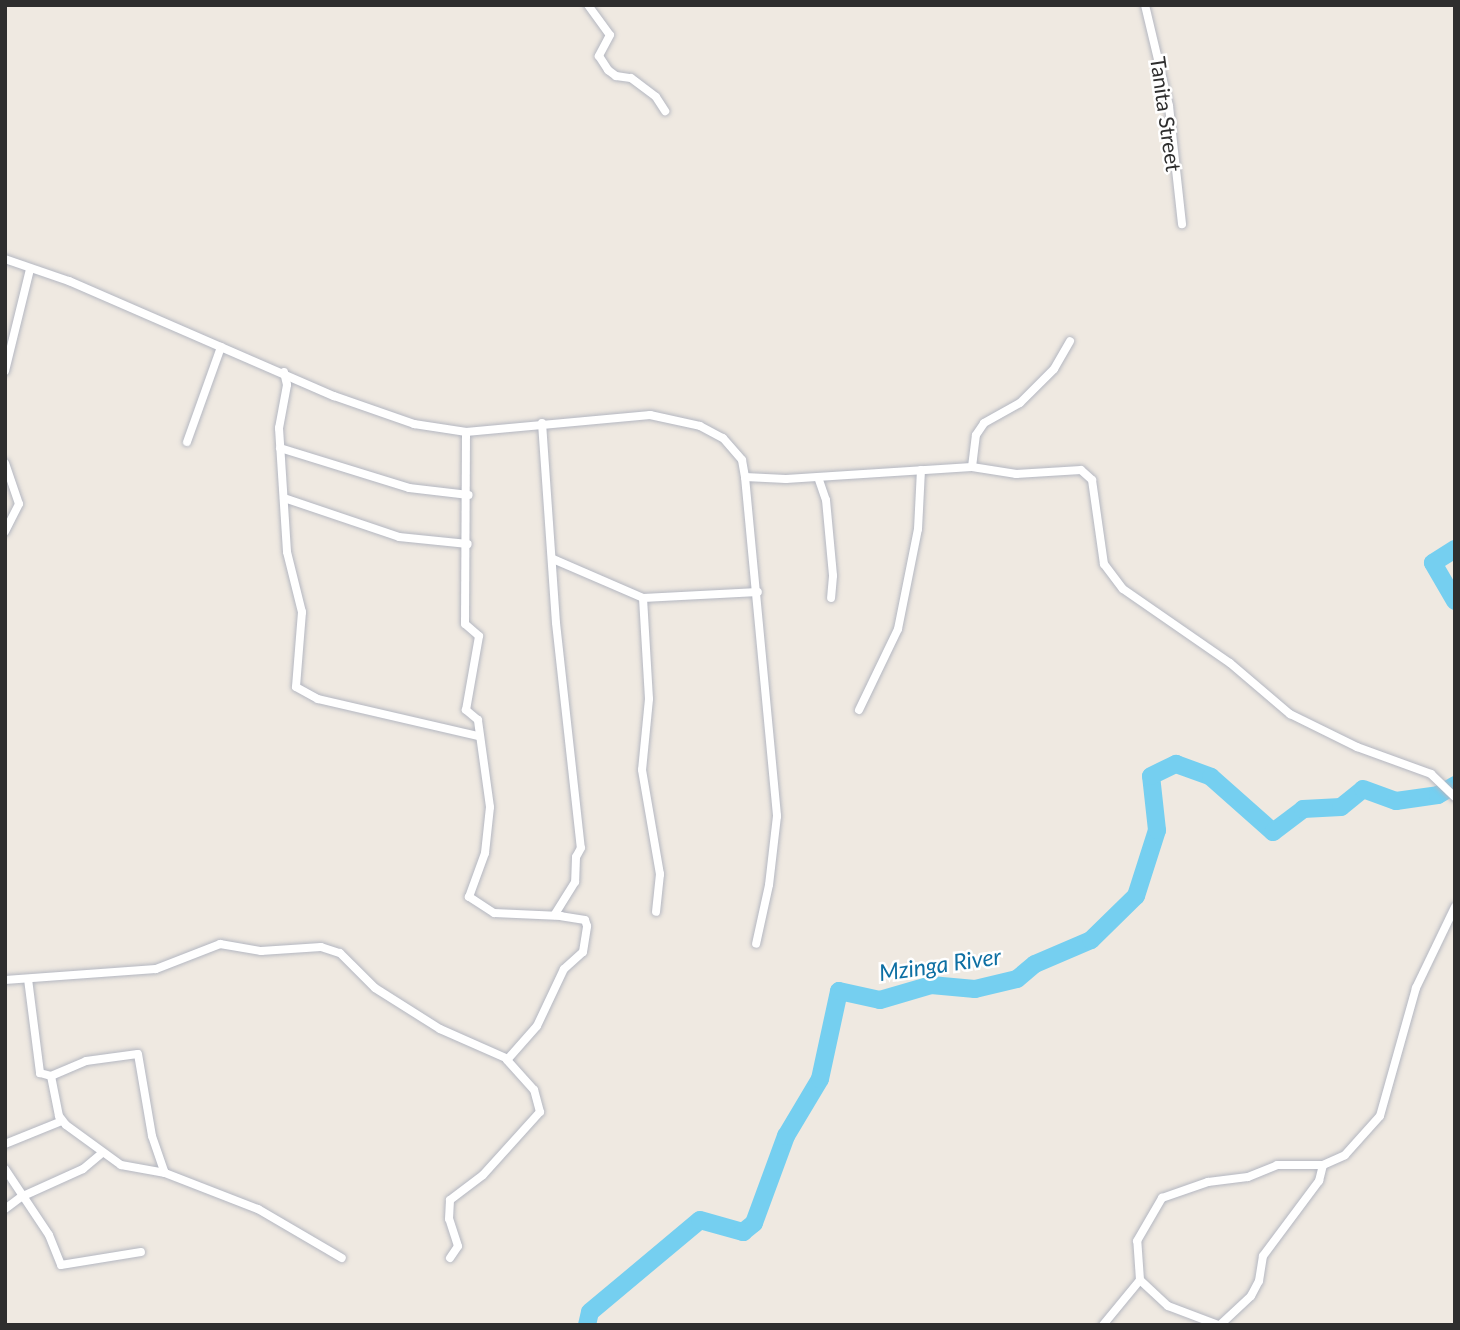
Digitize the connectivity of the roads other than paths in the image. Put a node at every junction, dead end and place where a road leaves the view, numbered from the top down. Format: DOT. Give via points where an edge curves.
graph roads {
  1 [pos="588,5"];
  2 [pos="1145,5"];
  3 [pos="665,111"];
  4 [pos="1182,224"];
  5 [pos="5,259"];
  6 [pos="30,269"];
  7 [pos="1070,341"];
  8 [pos="221,347"];
  9 [pos="5,371"];
  10 [pos="284,372"];
  11 [pos="542,423"];
  12 [pos="466,432"];
  13 [pos="187,442"];
  14 [pos="280,448"];
  15 [pos="5,463"];
  16 [pos="972,467"];
  17 [pos="922,470"];
  18 [pos="746,477"];
  19 [pos="818,477"];
  20 [pos="469,495"];
  21 [pos="284,498"];
  22 [pos="5,532"];
  23 [pos="468,544"];
  24 [pos="553,559"];
  25 [pos="758,592"];
  26 [pos="642,598"];
  27 [pos="831,598"];
  28 [pos="859,710"];
  29 [pos="478,736"];
  30 [pos="1455,797"];
  31 [pos="1455,907"];
  32 [pos="656,912"];
  33 [pos="554,915"];
  34 [pos="756,944"];
  35 [pos="27,979"];
  36 [pos="6,980"];
  37 [pos="508,1059"];
  38 [pos="51,1076"];
  39 [pos="62,1121"];
  40 [pos="5,1144"];
  41 [pos="101,1154"];
  42 [pos="1324,1165"];
  43 [pos="5,1169"];
  44 [pos="165,1173"];
  45 [pos="22,1197"];
  46 [pos="5,1209"];
  47 [pos="141,1252"];
  48 [pos="342,1258"];
  49 [pos="450,1258"];
  50 [pos="1140,1280"];
  51 [pos="1103,1325"];
  52 [pos="1219,1325"];
  1 -- 3 [label="street" via="610,35 599,56 608,70 631,78 656,97"];
  2 -- 4 [label="street, Tanita Street" via="1168,106"];
  5 -- 6 [label="street"];
  6 -- 8 [label="street"];
  6 -- 9 [label="street"];
  7 -- 16 [label="street" via="1054,369 1020,403 984,423 976,435"];
  8 -- 10 [label="street"];
  8 -- 13 [label="street"];
  10 -- 12 [label="street" via="334,396 414,424"];
  10 -- 14 [label="street"];
  11 -- 12 [label="street"];
  11 -- 18 [label="street" via="630,414 699,426 723,438 742,460"];
  11 -- 24 [label="street"];
  12 -- 20 [label="street"];
  14 -- 20 [label="street" via="409,488"];
  14 -- 21 [label="street"];
  15 -- 22 [label="street" via="19,504"];
  16 -- 17 [label="street"];
  16 -- 30 [label="street" via="1016,474 1081,470 1092,480 1104,564 1123,589 1230,663 1290,714 1439,780"];
  17 -- 19 [label="street"];
  17 -- 28 [label="street" via="918,528 898,629"];
  18 -- 19 [label="street"];
  18 -- 25 [label="street"];
  19 -- 27 [label="street" via="826,500"];
  20 -- 23 [label="street"];
  21 -- 23 [label="street" via="400,537"];
  21 -- 29 [label="street" via="287,552 302,612 296,687 318,699"];
  23 -- 29 [label="street" via="465,624 479,636 466,710 478,720"];
  24 -- 26 [label="street"];
  24 -- 33 [label="street" via="581,848 575,882"];
  25 -- 26 [label="street"];
  25 -- 34 [label="street" via="777,816"];
  26 -- 32 [label="street" via="649,699 642,770 660,874"];
  29 -- 33 [label="street" via="487,767 491,829 469,897 494,913"];
  31 -- 42 [label="street" via="1416,988 1380,1116 1345,1155"];
  33 -- 37 [label="street" via="587,922 584,948 564,969 537,1026"];
  35 -- 36 [label="street"];
  35 -- 37 [label="street" via="163,967 220,944 261,951 321,947 340,953 375,988 440,1028"];
  35 -- 38 [label="street" via="37,1068"];
  37 -- 49 [label="street" via="540,1100 540,1112 483,1175 450,1200 449,1219 458,1246"];
  38 -- 39 [label="street"];
  38 -- 44 [label="street" via="79,1063 138,1054 152,1136"];
  39 -- 40 [label="street"];
  39 -- 41 [label="street"];
  41 -- 44 [label="street" via="130,1169"];
  41 -- 45 [label="street" via="66,1178"];
  42 -- 50 [label="street" via="1277,1165 1248,1177 1209,1182 1162,1198 1137,1241"];
  42 -- 52 [label="street" via="1319,1181 1263,1256 1259,1282 1251,1296"];
  43 -- 45 [label="street"];
  44 -- 48 [label="street" via="258,1209 328,1245"];
  45 -- 46 [label="street"];
  45 -- 47 [label="street" via="45,1228 64,1266"];
  50 -- 51 [label="street"];
  50 -- 52 [label="street" via="1168,1306"];
}
